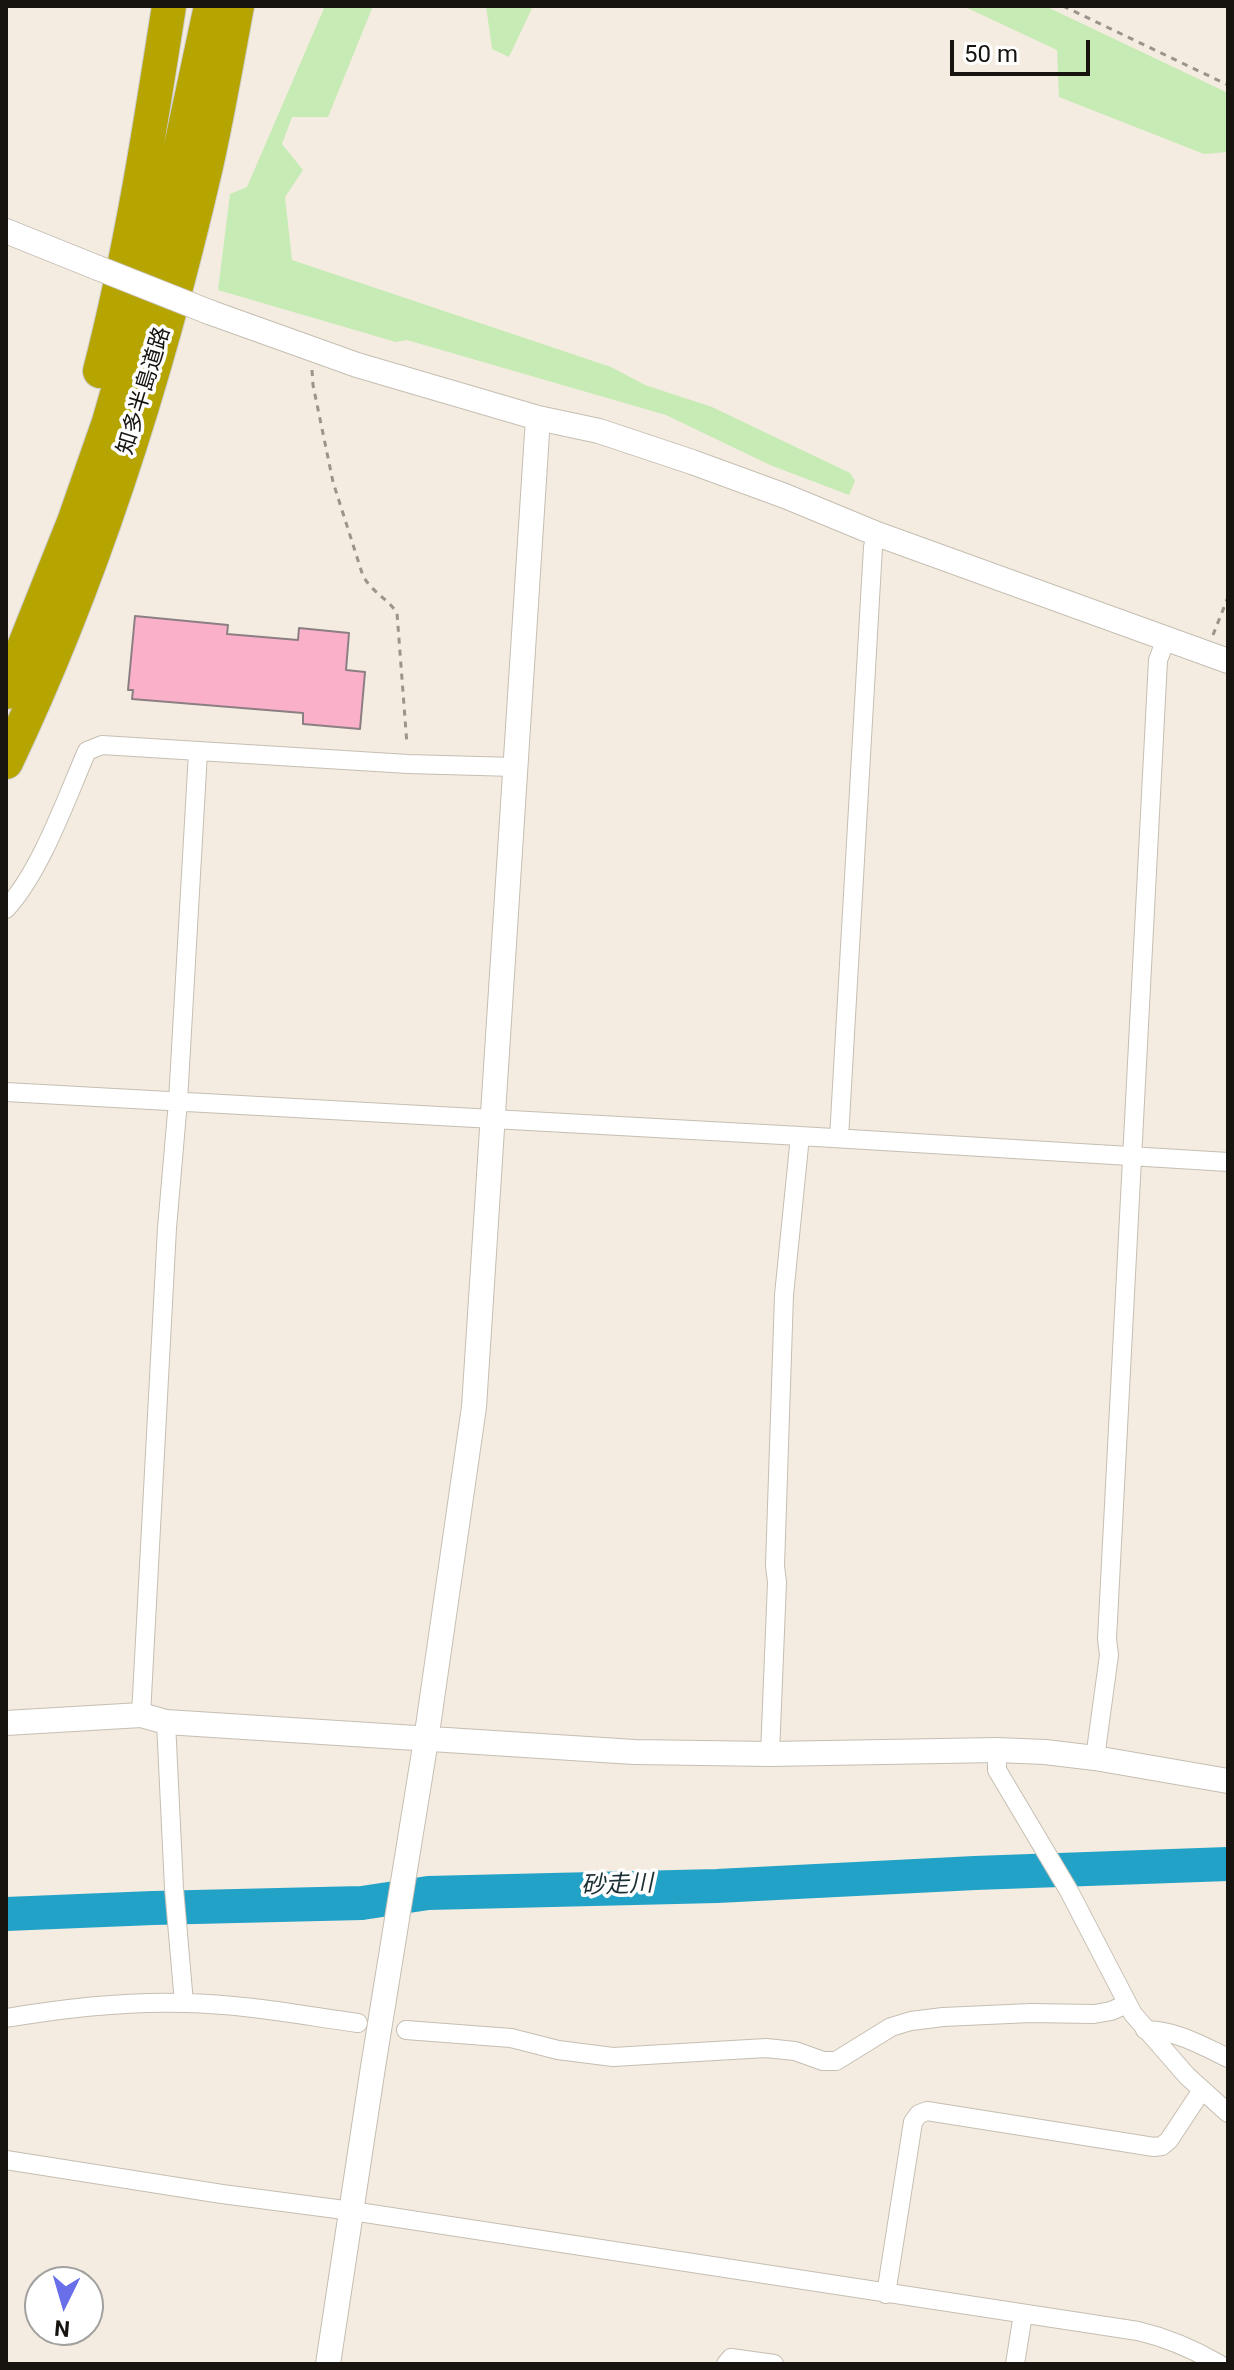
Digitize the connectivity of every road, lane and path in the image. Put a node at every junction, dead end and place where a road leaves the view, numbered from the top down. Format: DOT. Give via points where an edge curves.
graph roads {
  1 [pos="169,6"];
  2 [pos="211,6"];
  3 [pos="237,6"];
  4 [pos="1063,6"];
  5 [pos="1228,85"];
  6 [pos="6,231"];
  7 [pos="317,351"];
  8 [pos="538,418"];
  9 [pos="877,534"];
  10 [pos="1228,597"];
  11 [pos="37,614"];
  12 [pos="1166,639"];
  13 [pos="1217,657"];
  14 [pos="6,692"];
  15 [pos="198,752"];
  16 [pos="6,762"];
  17 [pos="408,764"];
  18 [pos="514,767"];
  19 [pos="6,909"];
  20 [pos="6,1092"];
  21 [pos="178,1101"];
  22 [pos="494,1118"];
  23 [pos="800,1136"];
  24 [pos="839,1138"];
  25 [pos="1133,1158"];
  26 [pos="1228,1162"];
  27 [pos="141,1715"];
  28 [pos="166,1722"];
  29 [pos="6,1723"];
  30 [pos="426,1740"];
  31 [pos="997,1750"];
  32 [pos="770,1754"];
  33 [pos="1095,1758"];
  34 [pos="1228,1781"];
  35 [pos="184,2003"];
  36 [pos="1127,2004"];
  37 [pos="6,2018"];
  38 [pos="358,2023"];
  39 [pos="406,2030"];
  40 [pos="1145,2030"];
  41 [pos="1228,2058"];
  42 [pos="1202,2090"];
  43 [pos="1228,2113"];
  44 [pos="6,2160"];
  45 [pos="352,2211"];
  46 [pos="886,2294"];
  47 [pos="1023,2314"];
  48 [pos="328,2364"];
  49 [pos="726,2364"];
  50 [pos="774,2364"];
  51 [pos="1015,2364"];
  52 [pos="1219,2364"];
  1 -- 11 [label="highway" via="116,310 42,574"];
  2 -- 11 [label="highway, 知多半島道路" via="136,328 94,465"];
  3 -- 16 [label="highway, 知多半島道路" via="206,165 130,444 104,526"];
  4 -- 5 [label="path"];
  6 -- 7 [label="street, bridge"];
  7 -- 8 [label="street"];
  7 -- 17 [label="path" via="313,385 333,482 363,576 397,613"];
  8 -- 9 [label="street" via="599,431 692,462"];
  8 -- 18 [label="street"];
  9 -- 12 [label="street"];
  9 -- 24 [label="street"];
  10 -- 13 [label="path"];
  11 -- 14 [label="highway, 知多半島道路"];
  12 -- 13 [label="street"];
  12 -- 25 [label="street" via="1158,660"];
  15 -- 17 [label="street"];
  15 -- 19 [label="street" via="102,745 87,751 36,864"];
  15 -- 21 [label="street"];
  17 -- 18 [label="street"];
  18 -- 22 [label="street"];
  20 -- 21 [label="street"];
  21 -- 22 [label="street"];
  21 -- 27 [label="street"];
  22 -- 23 [label="street"];
  22 -- 30 [label="street" via="474,1407"];
  23 -- 24 [label="street"];
  23 -- 32 [label="street" via="784,1295"];
  24 -- 25 [label="street"];
  25 -- 26 [label="street"];
  25 -- 33 [label="street" via="1109,1655"];
  27 -- 28 [label="street"];
  27 -- 29 [label="street"];
  28 -- 30 [label="street"];
  28 -- 35 [label="street"];
  30 -- 32 [label="street"];
  30 -- 45 [label="street"];
  31 -- 32 [label="street"];
  31 -- 33 [label="street"];
  31 -- 36 [label="street" via="997,1770 1069,1891"];
  33 -- 34 [label="street"];
  35 -- 37 [label="street" via="79,2006"];
  35 -- 38 [label="street"];
  36 -- 39 [label="street" via="1094,2014 911,2021 891,2027 836,2061 766,2048 613,2057 511,2038"];
  36 -- 40 [label="street"];
  40 -- 41 [label="street" via="1162,2030"];
  40 -- 42 [label="street"];
  42 -- 43 [label="street"];
  42 -- 46 [label="street" via="1169,2140 1154,2147 927,2111 919,2114 913,2122"];
  44 -- 45 [label="street"];
  45 -- 46 [label="street"];
  45 -- 48 [label="street"];
  46 -- 47 [label="street"];
  47 -- 51 [label="street"];
  47 -- 52 [label="street" via="1165,2337"];
  49 -- 50 [label="street" via="731,2358"];
}
